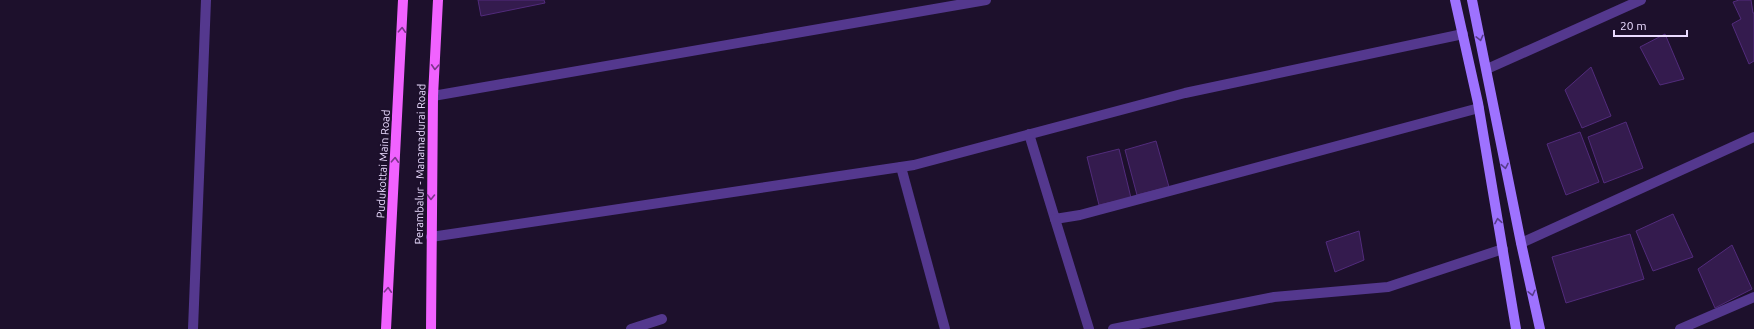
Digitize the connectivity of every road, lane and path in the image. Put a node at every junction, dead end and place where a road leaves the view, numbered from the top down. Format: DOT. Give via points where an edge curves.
graph roads {
  1 [pos="206,0"];
  2 [pos="403,0"];
  3 [pos="438,0"];
  4 [pos="986,0"];
  5 [pos="1455,0"];
  6 [pos="1472,0"];
  7 [pos="1641,0"];
  8 [pos="1463,34"];
  9 [pos="1487,69"];
  10 [pos="433,96"];
  11 [pos="1479,108"];
  12 [pos="1029,134"];
  13 [pos="1754,137"];
  14 [pos="901,167"];
  15 [pos="1056,219"];
  16 [pos="431,237"];
  17 [pos="1521,243"];
  18 [pos="1503,250"];
  19 [pos="1754,297"];
  20 [pos="662,319"];
  21 [pos="194,329"];
  22 [pos="386,329"];
  23 [pos="431,329"];
  24 [pos="631,329"];
  25 [pos="945,329"];
  26 [pos="1089,329"];
  27 [pos="1113,329"];
  28 [pos="1516,329"];
  29 [pos="1540,329"];
  30 [pos="1680,329"];
  1 -- 21 [label="street"];
  22 -- 2 [label="main road, Pudukottai Main Road, one-way"];
  3 -- 10 [label="main road, Perambalur - Manamadurai Road, one-way"];
  4 -- 10 [label="street"];
  5 -- 8 [label="street"];
  6 -- 9 [label="street, one-way"];
  7 -- 9 [label="street"];
  8 -- 11 [label="street"];
  8 -- 12 [label="street" via="1185,93"];
  9 -- 17 [label="street, one-way"];
  10 -- 16 [label="main road, Perambalur - Manamadurai Road, one-way"];
  11 -- 15 [label="street" via="1080,215"];
  18 -- 11 [label="street, one-way"];
  12 -- 14 [label="street"];
  12 -- 15 [label="street"];
  13 -- 17 [label="street"];
  14 -- 16 [label="street"];
  14 -- 25 [label="street"];
  15 -- 26 [label="street"];
  16 -- 23 [label="main road, Perambalur - Manamadurai Road"];
  17 -- 29 [label="street, one-way"];
  18 -- 27 [label="street" via="1388,287 1274,297"];
  18 -- 28 [label="street"];
  19 -- 30 [label="street"];
  20 -- 24 [label="street"];
}
